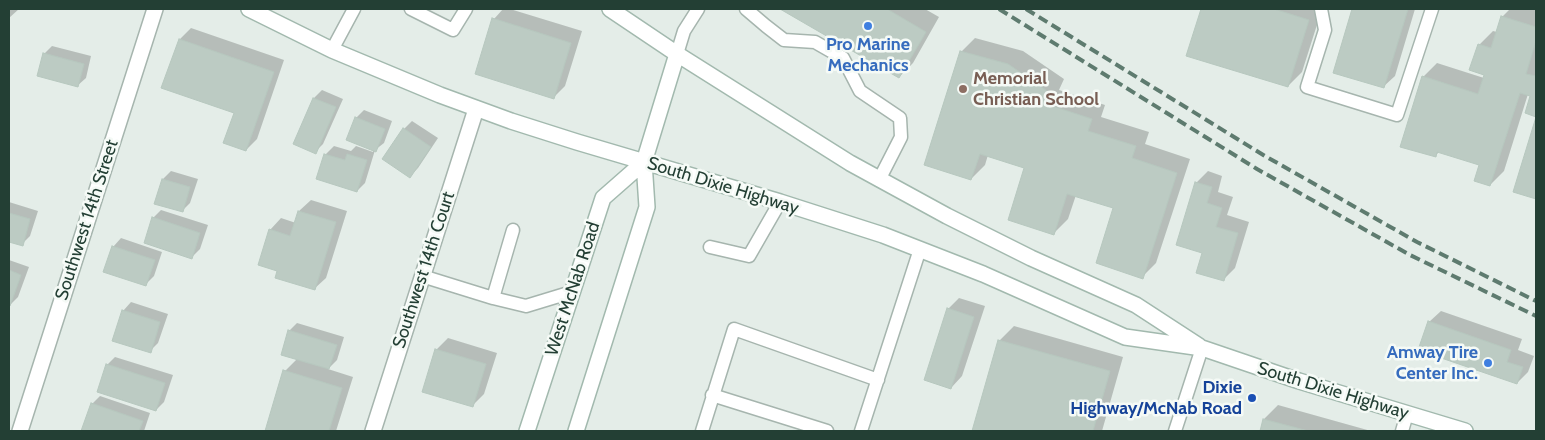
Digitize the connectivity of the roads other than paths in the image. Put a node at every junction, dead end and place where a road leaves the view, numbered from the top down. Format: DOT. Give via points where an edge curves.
graph roads {
  1 [pos="155,9"];
  2 [pos="249,9"];
  3 [pos="354,9"];
  4 [pos="411,9"];
  5 [pos="466,9"];
  6 [pos="610,9"];
  7 [pos="698,9"];
  8 [pos="746,9"];
  9 [pos="1321,9"];
  10 [pos="1432,9"];
  11 [pos="332,50"];
  12 [pos="677,54"];
  13 [pos="476,109"];
  14 [pos="644,162"];
  15 [pos="879,180"];
  16 [pos="780,202"];
  17 [pos="513,230"];
  18 [pos="710,246"];
  19 [pos="920,249"];
  20 [pos="422,276"];
  21 [pos="572,292"];
  22 [pos="493,298"];
  23 [pos="1202,348"];
  24 [pos="878,380"];
  25 [pos="712,395"];
  26 [pos="1407,414"];
  27 [pos="20,431"];
  28 [pos="373,431"];
  29 [pos="527,431"];
  30 [pos="576,431"];
  31 [pos="702,431"];
  32 [pos="827,431"];
  33 [pos="861,431"];
  34 [pos="1175,431"];
  35 [pos="1402,431"];
  36 [pos="1465,431"];
  1 -- 27 [label="main road, Southwest 14th Street"];
  2 -- 11 [label="main road, South Dixie Highway"];
  3 -- 11 [label="lane"];
  4 -- 5 [label="lane" via="453,30"];
  6 -- 12 [label="main road, South Dixie Highway"];
  7 -- 12 [label="lane" via="684,31"];
  8 -- 15 [label="lane" via="784,40 816,42 843,58 860,91 900,118 901,137"];
  9 -- 10 [label="lane" via="1324,30 1307,87 1396,115"];
  11 -- 13 [label="main road, South Dixie Highway"];
  12 -- 14 [label="main road"];
  12 -- 15 [label="main road, South Dixie Highway"];
  13 -- 14 [label="main road, South Dixie Highway"];
  13 -- 20 [label="main road, Southwest 14th Court"];
  14 -- 16 [label="main road, South Dixie Highway"];
  14 -- 21 [label="main road, West McNab Road" via="603,198"];
  14 -- 30 [label="main road" via="647,207"];
  15 -- 23 [label="main road, South Dixie Highway" via="1031,258 1136,304"];
  16 -- 18 [label="lane" via="749,256"];
  16 -- 19 [label="main road, South Dixie Highway"];
  17 -- 22 [label="lane"];
  19 -- 23 [label="main road, South Dixie Highway" via="1125,337"];
  19 -- 24 [label="lane"];
  20 -- 22 [label="lane"];
  20 -- 28 [label="main road, Southwest 14th Court"];
  21 -- 22 [label="lane" via="526,306"];
  21 -- 29 [label="main road, West McNab Road"];
  23 -- 26 [label="main road, South Dixie Highway"];
  23 -- 34 [label="lane"];
  24 -- 25 [label="lane" via="734,329"];
  24 -- 33 [label="lane"];
  25 -- 31 [label="lane"];
  25 -- 32 [label="lane"];
  26 -- 35 [label="lane"];
  26 -- 36 [label="main road, South Dixie Highway"];
}
